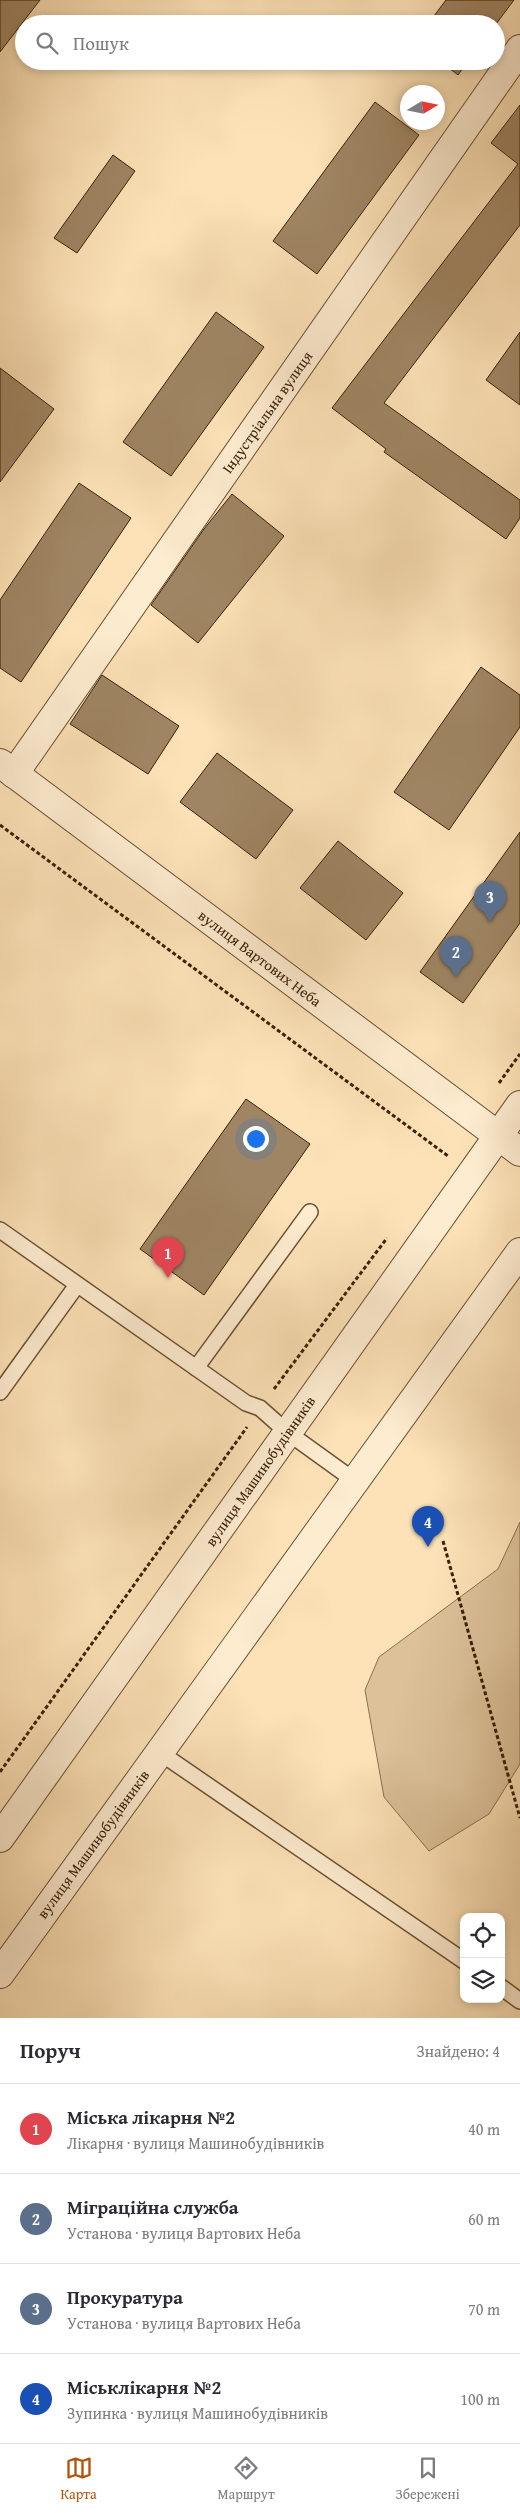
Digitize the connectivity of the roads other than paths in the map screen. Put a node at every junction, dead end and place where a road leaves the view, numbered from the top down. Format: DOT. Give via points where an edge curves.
graph roads {
  1 [pos="520,49"];
  2 [pos="7,769"];
  3 [pos="520,1105"];
  4 [pos="497,1135"];
  5 [pos="520,1152"];
  6 [pos="310,1212"];
  7 [pos="0,1230"];
  8 [pos="520,1252"];
  9 [pos="77,1285"];
  10 [pos="196,1368"];
  11 [pos="0,1392"];
  12 [pos="287,1432"];
  13 [pos="354,1481"];
  14 [pos="159,1752"];
  15 [pos="0,1838"];
  16 [pos="460,1958"];
  17 [pos="0,1974"];
  18 [pos="505,1990"];
  19 [pos="520,2001"];
  1 -- 2 [label="street, Індустріальна вулиця"];
  2 -- 4 [label="street, вулиця Вартових Неба"];
  3 -- 4 [label="street, вулиця Машинобудівників"];
  4 -- 5 [label="street, вулиця Вартових Неба"];
  4 -- 12 [label="street, вулиця Машинобудівників"];
  6 -- 10 [label="lane"];
  7 -- 9 [label="lane"];
  8 -- 13 [label="street, вулиця Машинобудівників"];
  9 -- 10 [label="lane"];
  9 -- 11 [label="lane"];
  10 -- 12 [label="lane" via="246,1403 260,1408"];
  12 -- 13 [label="lane"];
  12 -- 15 [label="street, вулиця Машинобудівників"];
  13 -- 14 [label="street, вулиця Машинобудівників"];
  14 -- 16 [label="lane"];
  14 -- 17 [label="street, вулиця Машинобудівників"];
  18 -- 19 [label="lane"];
}
